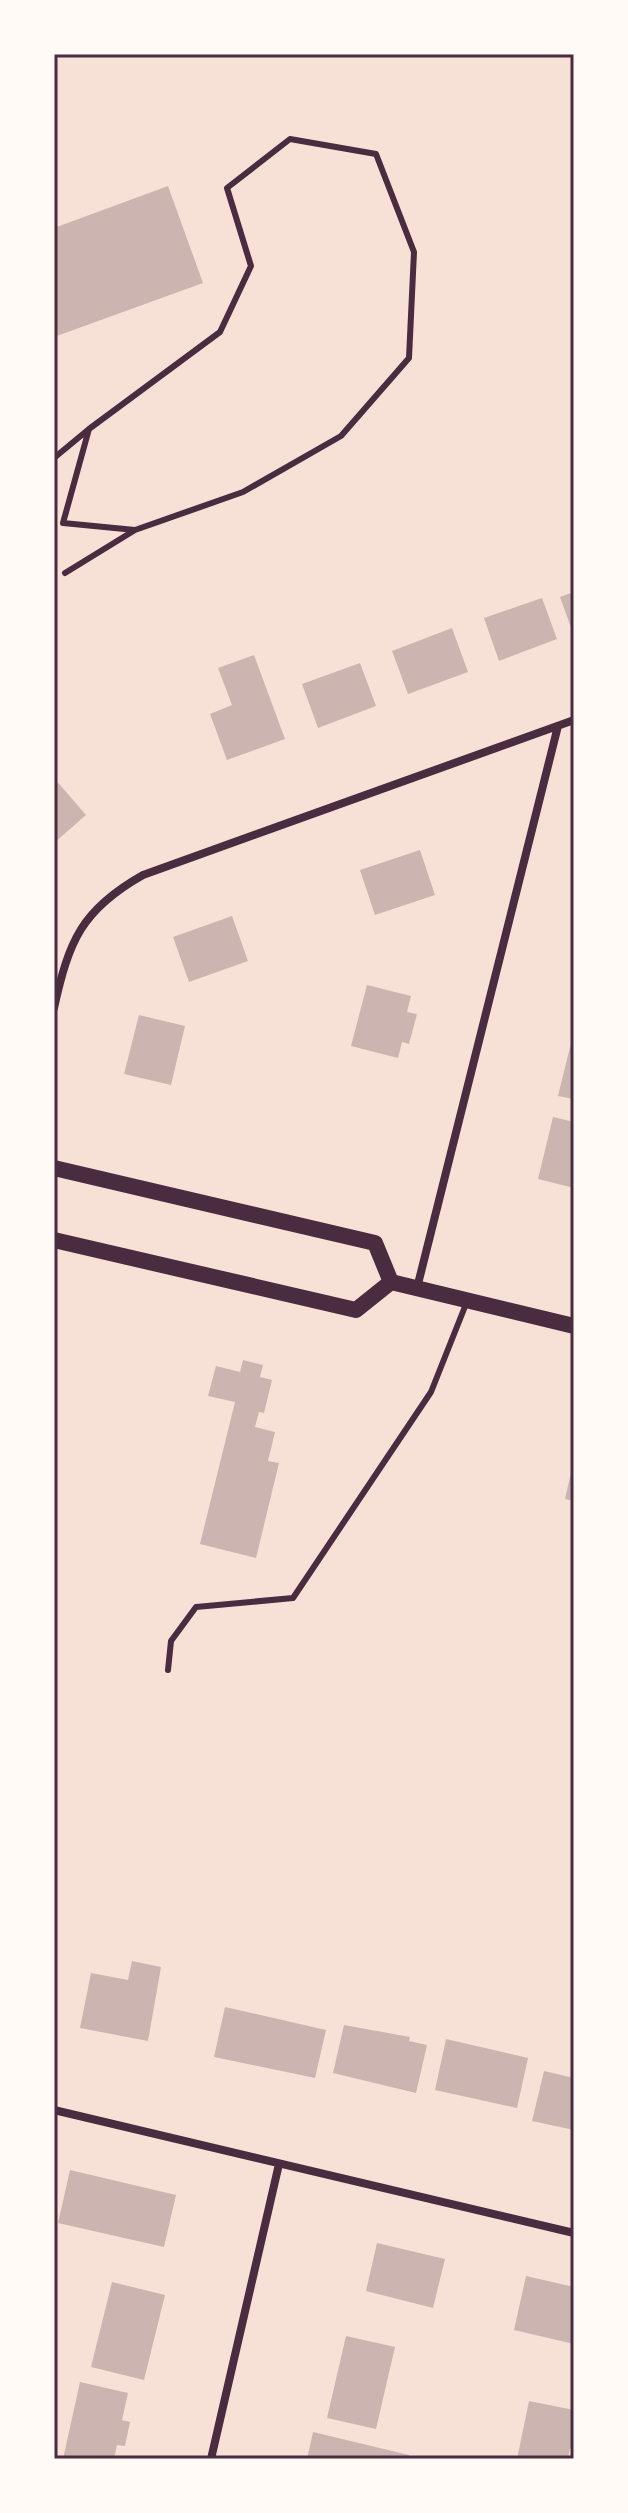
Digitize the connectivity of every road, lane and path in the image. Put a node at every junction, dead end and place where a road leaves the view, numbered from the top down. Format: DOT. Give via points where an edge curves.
graph roads {
  1 [pos="89,429"];
  2 [pos="54,458"];
  3 [pos="135,530"];
  4 [pos="65,573"];
  5 [pos="574,720"];
  6 [pos="558,726"];
  7 [pos="54,1008"];
  8 [pos="54,1168"];
  9 [pos="54,1240"];
  10 [pos="391,1282"];
  11 [pos="416,1288"];
  12 [pos="467,1300"];
  13 [pos="574,1326"];
  14 [pos="168,1670"];
  15 [pos="54,2110"];
  16 [pos="279,2164"];
  17 [pos="574,2233"];
  18 [pos="211,2459"];
  1 -- 2 [label="lane"];
  1 -- 3 [label="lane" via="63,523"];
  1 -- 3 [label="lane" via="220,332 251,266 227,188 290,139 376,154 414,252 409,358 341,436 243,492"];
  3 -- 4 [label="lane"];
  5 -- 6 [label="street"];
  6 -- 7 [label="street" via="143,875 94,909 74,936"];
  6 -- 11 [label="street"];
  8 -- 10 [label="main road" via="375,1243"];
  9 -- 10 [label="main road" via="356,1310"];
  10 -- 11 [label="main road"];
  11 -- 12 [label="main road"];
  12 -- 13 [label="main road"];
  12 -- 14 [label="lane" via="431,1392 293,1598 196,1607 171,1641"];
  15 -- 16 [label="street"];
  16 -- 17 [label="street"];
  16 -- 18 [label="street"];
}
